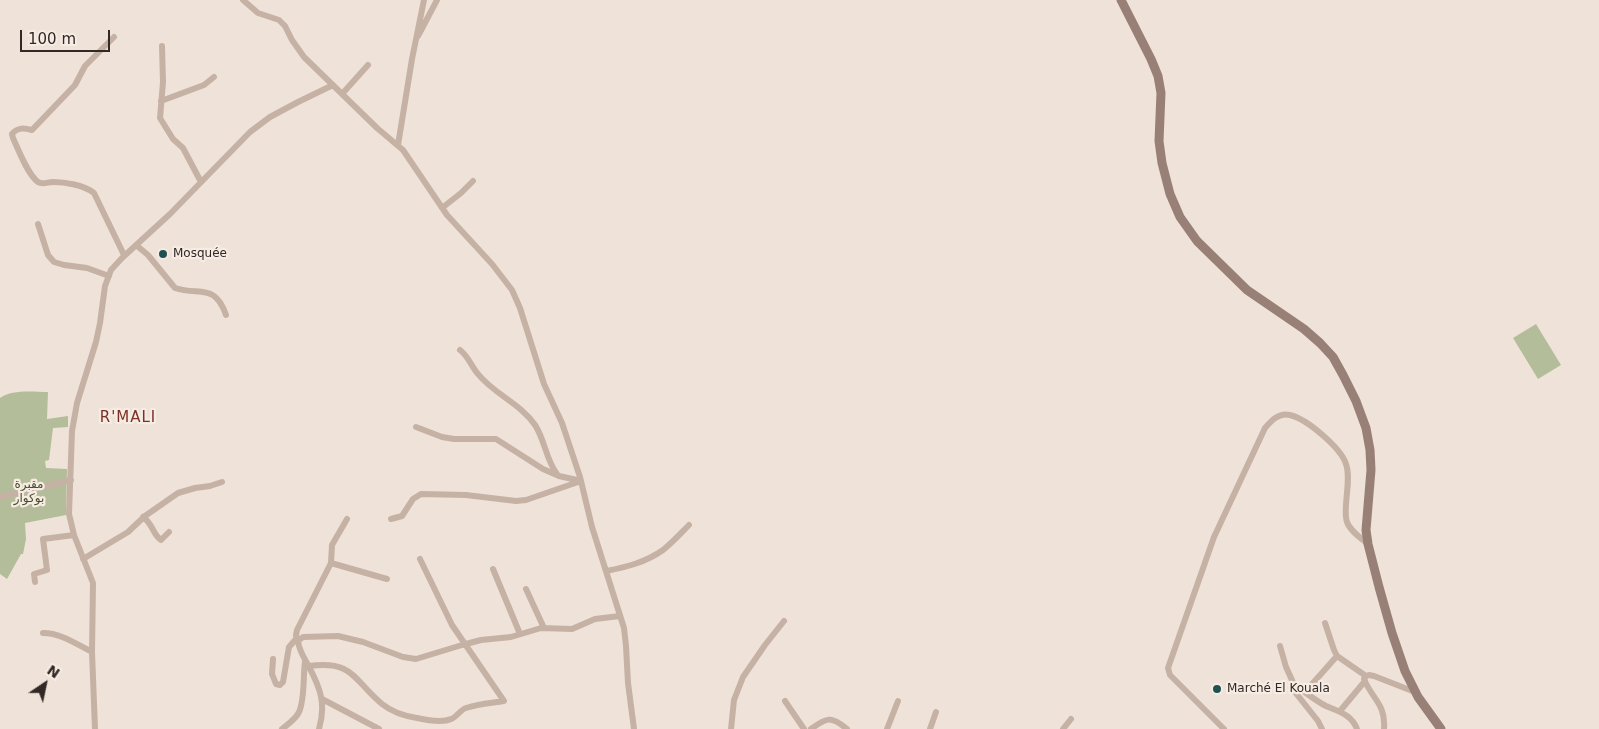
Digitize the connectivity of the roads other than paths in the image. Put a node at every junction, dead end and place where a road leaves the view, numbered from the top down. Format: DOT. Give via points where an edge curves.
graph roads {
  1 [pos="243,0"];
  2 [pos="424,0"];
  3 [pos="437,0"];
  4 [pos="1121,0"];
  5 [pos="114,36"];
  6 [pos="415,42"];
  7 [pos="162,46"];
  8 [pos="368,65"];
  9 [pos="214,77"];
  10 [pos="333,85"];
  11 [pos="342,94"];
  12 [pos="161,101"];
  13 [pos="398,145"];
  14 [pos="473,181"];
  15 [pos="201,182"];
  16 [pos="442,208"];
  17 [pos="38,224"];
  18 [pos="136,245"];
  19 [pos="124,255"];
  20 [pos="109,276"];
  21 [pos="226,315"];
  22 [pos="460,350"];
  23 [pos="416,428"];
  24 [pos="559,476"];
  25 [pos="71,480"];
  26 [pos="580,480"];
  27 [pos="222,482"];
  28 [pos="0,497"];
  29 [pos="143,517"];
  30 [pos="347,519"];
  31 [pos="391,519"];
  32 [pos="689,525"];
  33 [pos="169,532"];
  34 [pos="74,535"];
  35 [pos="1368,544"];
  36 [pos="84,559"];
  37 [pos="420,559"];
  38 [pos="331,563"];
  39 [pos="493,569"];
  40 [pos="606,571"];
  41 [pos="387,579"];
  42 [pos="35,582"];
  43 [pos="526,589"];
  44 [pos="620,616"];
  45 [pos="784,621"];
  46 [pos="1325,624"];
  47 [pos="544,628"];
  48 [pos="43,633"];
  49 [pos="520,634"];
  50 [pos="297,640"];
  51 [pos="466,644"];
  52 [pos="1280,646"];
  53 [pos="92,652"];
  54 [pos="1337,656"];
  55 [pos="273,659"];
  56 [pos="305,660"];
  57 [pos="309,666"];
  58 [pos="1365,679"];
  59 [pos="1296,689"];
  60 [pos="1305,692"];
  61 [pos="1415,692"];
  62 [pos="322,699"];
  63 [pos="785,701"];
  64 [pos="898,701"];
  65 [pos="1340,711"];
  66 [pos="936,712"];
  67 [pos="1071,719"];
  68 [pos="95,729"];
  69 [pos="282,729"];
  70 [pos="319,729"];
  71 [pos="379,729"];
  72 [pos="634,729"];
  73 [pos="731,729"];
  74 [pos="804,729"];
  75 [pos="811,729"];
  76 [pos="847,729"];
  77 [pos="887,729"];
  78 [pos="930,729"];
  79 [pos="1063,729"];
  80 [pos="1224,729"];
  81 [pos="1322,729"];
  82 [pos="1356,729"];
  83 [pos="1384,729"];
  84 [pos="1441,729"];
  1 -- 10 [label="street" via="258,13 279,20 304,58"];
  2 -- 6 [label="street"];
  3 -- 6 [label="street"];
  4 -- 35 [label="main road" via="1158,76 1162,163 1180,217 1197,242 1247,290 1320,343 1333,357 1356,401 1370,450"];
  5 -- 19 [label="street" via="35,128 15,130 12,138 38,182 63,183 94,193"];
  6 -- 13 [label="street"];
  7 -- 12 [label="street"];
  8 -- 11 [label="street"];
  9 -- 12 [label="street" via="204,85"];
  10 -- 11 [label="street"];
  10 -- 15 [label="street" via="270,117 250,132"];
  11 -- 13 [label="street"];
  12 -- 15 [label="street" via="160,118 173,139 184,148"];
  13 -- 16 [label="street"];
  14 -- 16 [label="street"];
  15 -- 18 [label="street"];
  16 -- 26 [label="street" via="512,290"];
  17 -- 20 [label="street" via="48,256 54,262"];
  18 -- 19 [label="street"];
  18 -- 21 [label="street" via="175,288 210,294 222,304"];
  19 -- 20 [label="street"];
  20 -- 25 [label="street" via="96,342 77,403 72,431"];
  22 -- 24 [label="street" via="480,376 535,425"];
  23 -- 24 [label="street" via="454,439 496,439"];
  24 -- 26 [label="street"];
  25 -- 28 [label="street"];
  25 -- 34 [label="street" via="69,514"];
  26 -- 31 [label="street" via="516,501 421,494 402,516"];
  26 -- 40 [label="street"];
  27 -- 29 [label="street" via="178,494"];
  29 -- 33 [label="street" via="153,527 158,539 163,539"];
  29 -- 36 [label="street" via="128,532"];
  30 -- 38 [label="street" via="332,545"];
  32 -- 40 [label="street" via="664,550 636,564"];
  34 -- 36 [label="street"];
  34 -- 42 [label="street" via="43,539 47,570 34,574"];
  35 -- 61 [label="main road" via="1398,654"];
  35 -- 80 [label="street" via="1346,520 1348,476 1340,452 1331,441 1298,418 1282,415 1272,419 1264,428 1214,537 1168,668 1170,675"];
  36 -- 53 [label="street" via="93,583"];
  37 -- 51 [label="street" via="452,625"];
  38 -- 41 [label="street"];
  38 -- 50 [label="street" via="297,630"];
  39 -- 49 [label="street"];
  40 -- 44 [label="street"];
  43 -- 47 [label="street"];
  44 -- 47 [label="street" via="595,619 572,629"];
  44 -- 72 [label="street"];
  45 -- 73 [label="street" via="743,677 734,700"];
  46 -- 54 [label="street"];
  47 -- 49 [label="street"];
  48 -- 53 [label="street" via="60,635"];
  49 -- 51 [label="street"];
  50 -- 51 [label="street" via="338,636 416,659"];
  50 -- 55 [label="street" via="290,647 285,677 280,685 276,684 272,674"];
  50 -- 56 [label="street"];
  51 -- 57 [label="street" via="504,701 466,708 452,719 418,719 402,715 381,703 351,672 322,664"];
  52 -- 59 [label="street"];
  53 -- 68 [label="street"];
  54 -- 58 [label="street"];
  54 -- 60 [label="street"];
  56 -- 57 [label="street"];
  56 -- 69 [label="street" via="299,712"];
  57 -- 62 [label="street"];
  58 -- 61 [label="street" via="1369,675 1374,676"];
  58 -- 65 [label="street"];
  58 -- 83 [label="street" via="1384,714"];
  59 -- 60 [label="street"];
  59 -- 81 [label="street"];
  60 -- 65 [label="street"];
  61 -- 84 [label="main road"];
  62 -- 70 [label="street"];
  62 -- 71 [label="street"];
  63 -- 74 [label="street"];
  64 -- 77 [label="street"];
  65 -- 82 [label="street" via="1353,721"];
  66 -- 78 [label="street"];
  67 -- 79 [label="street"];
  75 -- 76 [label="street" via="827,720 836,720"];
}
